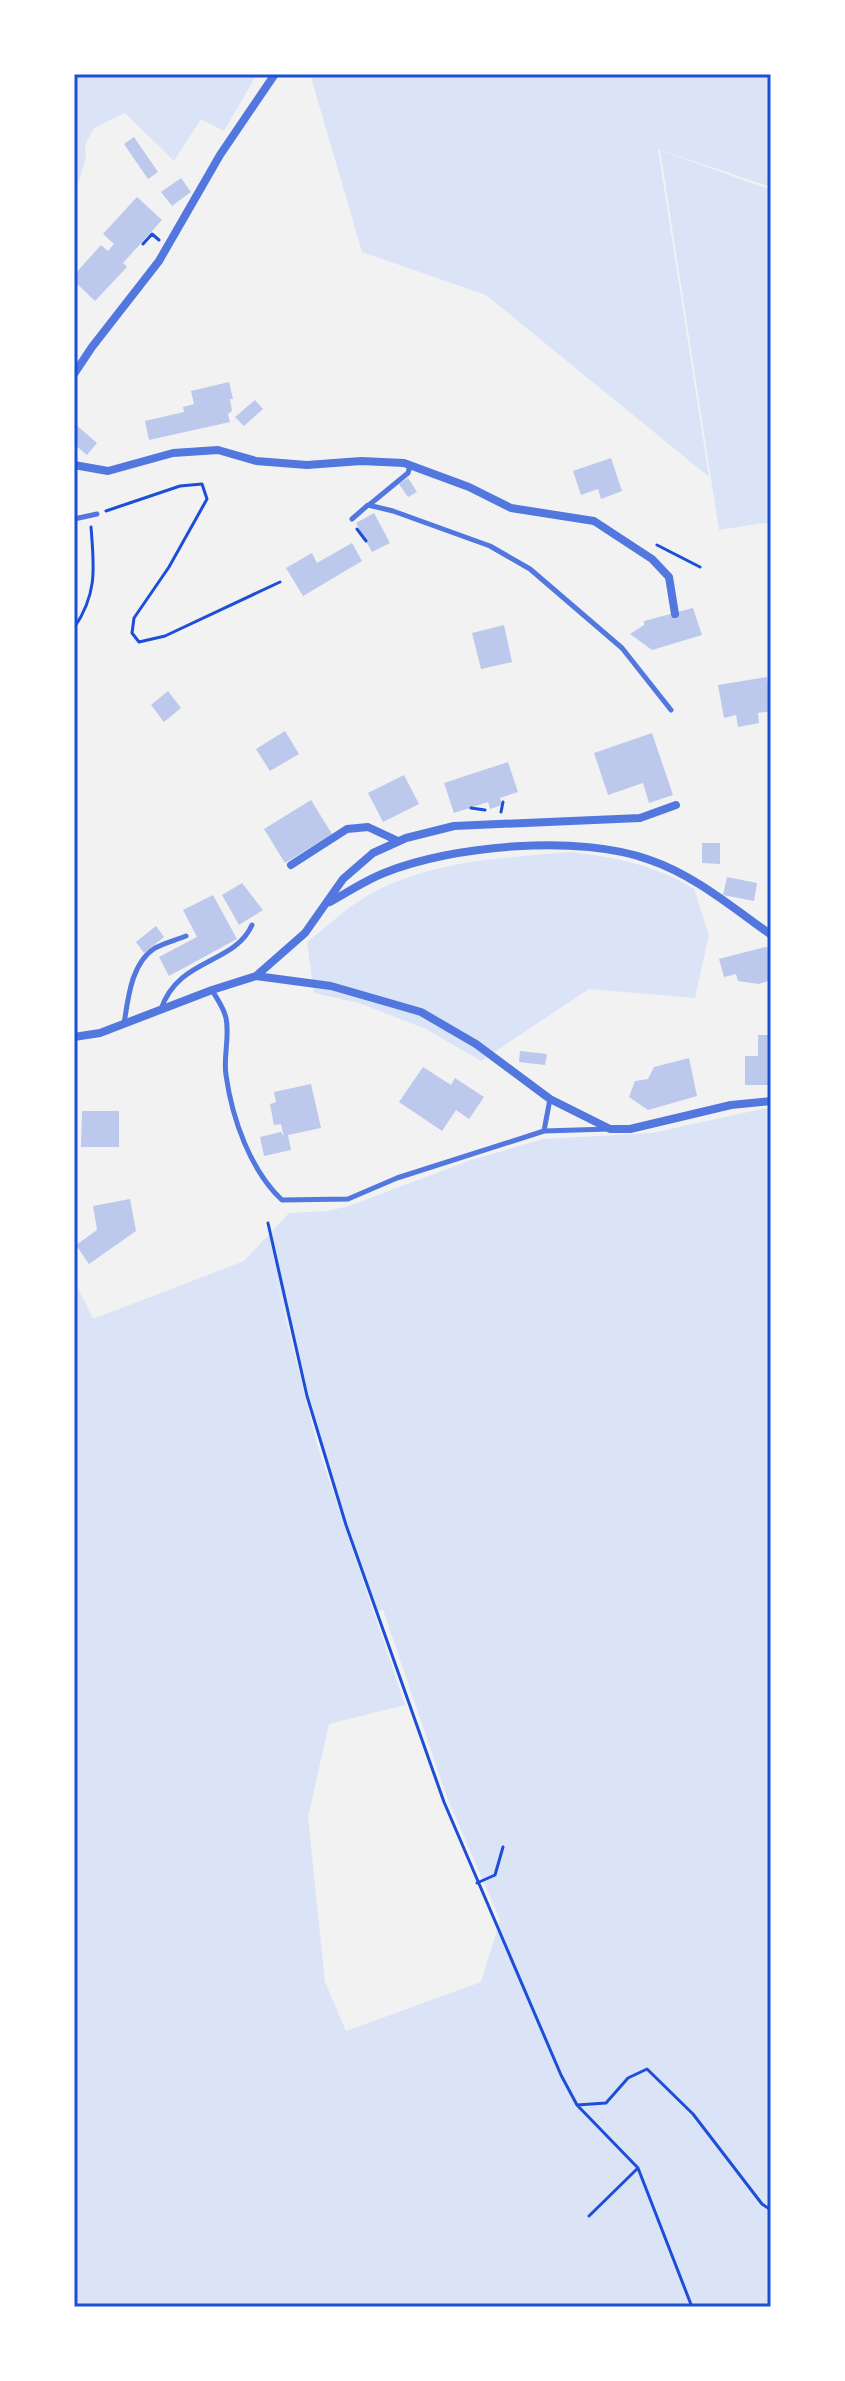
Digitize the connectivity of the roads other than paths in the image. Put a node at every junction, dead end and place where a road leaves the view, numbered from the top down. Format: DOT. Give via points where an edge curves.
graph roads {
  1 [pos="275,74"];
  2 [pos="74,374"];
  3 [pos="407,464"];
  4 [pos="74,465"];
  5 [pos="368,505"];
  6 [pos="94,514"];
  7 [pos="74,519"];
  8 [pos="352,519"];
  9 [pos="675,614"];
  10 [pos="671,710"];
  11 [pos="676,805"];
  12 [pos="398,841"];
  13 [pos="291,865"];
  14 [pos="326,904"];
  15 [pos="252,925"];
  16 [pos="770,934"];
  17 [pos="186,936"];
  18 [pos="256,976"];
  19 [pos="212,990"];
  20 [pos="161,1009"];
  21 [pos="124,1024"];
  22 [pos="74,1037"];
  23 [pos="550,1099"];
  24 [pos="771,1101"];
  25 [pos="610,1129"];
  26 [pos="544,1131"];
  1 -- 2 [label="street" via="220,155 159,261"];
  3 -- 4 [label="street" via="307,465 256,461 218,450 173,453 108,471"];
  3 -- 5 [label="lane" via="408,473"];
  3 -- 9 [label="street" via="511,508 594,521 652,559 669,577"];
  5 -- 8 [label="lane"];
  5 -- 10 [label="lane" via="490,546 530,569 622,648"];
  6 -- 7 [label="lane"];
  11 -- 12 [label="street" via="640,818 454,826"];
  12 -- 13 [label="street" via="368,827 347,829"];
  12 -- 14 [label="street" via="373,853 343,879"];
  14 -- 16 [label="street" via="385,873 463,851 593,848 650,859 693,881"];
  14 -- 18 [label="street" via="305,933"];
  15 -- 20 [label="lane" via="246,939 184,975 167,992"];
  17 -- 21 [label="lane" via="154,949 140,962"];
  18 -- 19 [label="street"];
  18 -- 23 [label="street" via="331,986 421,1012 476,1044"];
  19 -- 20 [label="street"];
  19 -- 26 [label="lane" via="226,1018 225,1072 233,1105 251,1156 282,1200 348,1199"];
  20 -- 21 [label="street"];
  21 -- 22 [label="street"];
  23 -- 25 [label="street"];
  23 -- 26 [label="lane"];
  24 -- 25 [label="street"];
  25 -- 26 [label="lane"];
}
